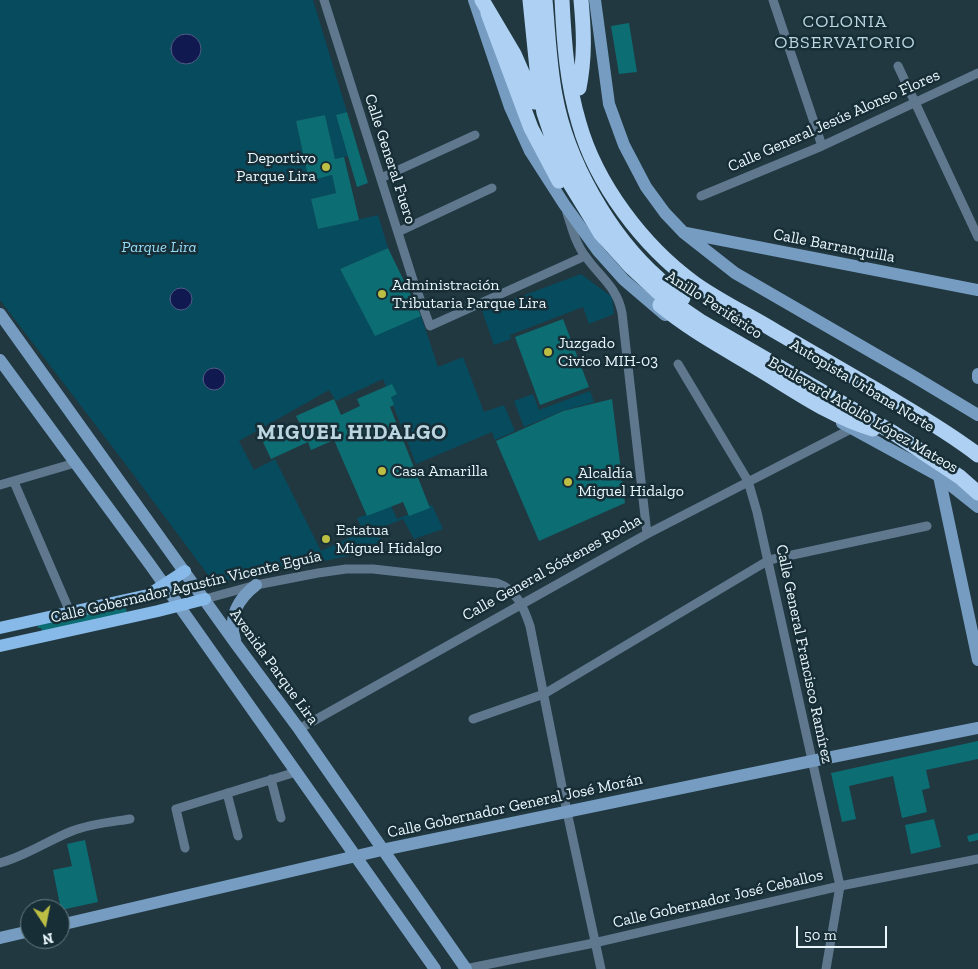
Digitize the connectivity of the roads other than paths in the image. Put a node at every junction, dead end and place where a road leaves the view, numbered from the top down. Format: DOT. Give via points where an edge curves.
graph roads {
  1 [pos="324,0"];
  2 [pos="474,0"];
  3 [pos="530,0"];
  4 [pos="545,0"];
  5 [pos="562,0"];
  6 [pos="568,0"];
  7 [pos="581,0"];
  8 [pos="594,0"];
  9 [pos="773,0"];
  10 [pos="485,6"];
  11 [pos="898,66"];
  12 [pos="978,73"];
  13 [pos="514,87"];
  14 [pos="579,88"];
  15 [pos="915,101"];
  16 [pos="475,134"];
  17 [pos="822,146"];
  18 [pos="560,161"];
  19 [pos="380,178"];
  20 [pos="492,188"];
  21 [pos="702,196"];
  22 [pos="564,198"];
  23 [pos="398,232"];
  24 [pos="684,233"];
  25 [pos="978,237"];
  26 [pos="585,256"];
  27 [pos="978,290"];
  28 [pos="0,314"];
  29 [pos="0,360"];
  30 [pos="678,364"];
  31 [pos="978,374"];
  32 [pos="978,378"];
  33 [pos="978,415"];
  34 [pos="852,429"];
  35 [pos="908,435"];
  36 [pos="978,449"];
  37 [pos="978,455"];
  38 [pos="75,463"];
  39 [pos="939,476"];
  40 [pos="748,481"];
  41 [pos="14,482"];
  42 [pos="978,484"];
  43 [pos="0,485"];
  44 [pos="978,493"];
  45 [pos="978,507"];
  46 [pos="927,526"];
  47 [pos="647,534"];
  48 [pos="769,560"];
  49 [pos="185,571"];
  50 [pos="164,585"];
  51 [pos="256,585"];
  52 [pos="205,599"];
  53 [pos="520,604"];
  54 [pos="179,606"];
  55 [pos="70,612"];
  56 [pos="0,628"];
  57 [pos="236,644"];
  58 [pos="0,646"];
  59 [pos="978,660"];
  60 [pos="544,694"];
  61 [pos="473,719"];
  62 [pos="978,728"];
  63 [pos="299,729"];
  64 [pos="812,761"];
  65 [pos="296,772"];
  66 [pos="271,779"];
  67 [pos="227,793"];
  68 [pos="567,812"];
  69 [pos="281,818"];
  70 [pos="130,819"];
  71 [pos="238,836"];
  72 [pos="185,848"];
  73 [pos="382,850"];
  74 [pos="354,856"];
  75 [pos="978,859"];
  76 [pos="0,864"];
  77 [pos="840,886"];
  78 [pos="70,923"];
  79 [pos="20,934"];
  80 [pos="0,938"];
  81 [pos="594,943"];
  82 [pos="435,969"];
  83 [pos="466,969"];
  84 [pos="601,969"];
  85 [pos="826,969"];
  1 -- 19 [label="street, Calle General Fuero"];
  2 -- 22 [label="main road, Boulevard Adolfo López Mateos" via="510,107 530,151"];
  3 -- 18 [label="highway, Anillo Periférico" via="540,98"];
  4 -- 35 [label="highway, Autopista Urbana Norte" via="555,96 564,132 590,191 623,239 658,279 712,319"];
  5 -- 37 [label="highway, Anillo Periférico" via="565,53 579,124 602,180 654,248 694,283 934,424"];
  6 -- 14 [label="highway, Autopista Urbana Norte"];
  7 -- 14 [label="highway" via="585,38"];
  8 -- 24 [label="main road" via="609,104 624,145 646,187"];
  9 -- 17 [label="street"];
  10 -- 13 [label="highway"];
  10 -- 18 [label="highway" via="514,54"];
  11 -- 15 [label="street"];
  12 -- 15 [label="street, Calle General Jesús Alonso Flores"];
  13 -- 18 [label="highway" via="548,150"];
  13 -- 22 [label="highway"];
  14 -- 36 [label="highway, Autopista Urbana Norte" via="592,141 628,211 651,240 679,267 707,290 929,416"];
  15 -- 17 [label="street, Calle General Jesús Alonso Flores"];
  15 -- 25 [label="street"];
  16 -- 19 [label="street"];
  17 -- 21 [label="street, Calle General Jesús Alonso Flores"];
  18 -- 44 [label="highway, Anillo Periférico" via="601,234 659,293 700,321 892,432 955,473"];
  19 -- 23 [label="street, Calle General Fuero"];
  20 -- 23 [label="street"];
  22 -- 26 [label="street"];
  22 -- 34 [label="main road, Boulevard Adolfo López Mateos" via="598,251 651,304 677,324"];
  22 -- 35 [label="highway" via="629,276 677,318 842,418 891,434"];
  23 -- 26 [label="street, Calle General Fuero" via="430,326"];
  24 -- 27 [label="main road, Calle Barranquilla"];
  24 -- 33 [label="main road" via="735,273"];
  26 -- 47 [label="street" via="620,301"];
  28 -- 49 [label="main road, Avenida Parque Lira"];
  29 -- 38 [label="main road"];
  30 -- 40 [label="street, Calle General Francisco Ramírez"];
  31 -- 32 [label="main road"];
  34 -- 39 [label="main road, Boulevard Adolfo López Mateos"];
  34 -- 40 [label="street, Calle General Sóstenes Rocha"];
  35 -- 42 [label="highway, Autopista Urbana Norte" via="953,462"];
  38 -- 41 [label="street"];
  38 -- 50 [label="main road"];
  39 -- 45 [label="main road, Boulevard Adolfo López Mateos"];
  39 -- 59 [label="main road"];
  40 -- 47 [label="street, Calle General Sóstenes Rocha"];
  40 -- 48 [label="street, Calle General Francisco Ramírez"];
  41 -- 43 [label="street"];
  41 -- 55 [label="street"];
  46 -- 48 [label="street"];
  47 -- 53 [label="street, Calle General Sóstenes Rocha"];
  48 -- 60 [label="street"];
  48 -- 64 [label="street, Calle General Francisco Ramírez"];
  49 -- 50 [label="main road, Calle Gobernador Agustín Vicente Eguía"];
  49 -- 52 [label="main road, Avenida Parque Lira"];
  50 -- 54 [label="main road"];
  50 -- 55 [label="main road, Calle Gobernador Agustín Vicente Eguía" via="148,595"];
  51 -- 52 [label="street, Calle Gobernador Agustín Vicente Eguía"];
  51 -- 53 [label="street, Calle Gobernador Agustín Vicente Eguía" via="318,573 373,569 498,583 510,589"];
  51 -- 57 [label="main road" via="243,596 234,611 232,629"];
  52 -- 54 [label="main road, Calle Gobernador Agustín Vicente Eguía"];
  52 -- 57 [label="main road, Avenida Parque Lira"];
  53 -- 60 [label="street, Calle Gobernador Agustín Vicente Eguía" via="530,626"];
  53 -- 63 [label="street, Calle General Sóstenes Rocha"];
  54 -- 58 [label="main road, Calle Gobernador Agustín Vicente Eguía"];
  54 -- 65 [label="main road"];
  55 -- 56 [label="main road, Calle Gobernador Agustín Vicente Eguía"];
  57 -- 63 [label="main road, Avenida Parque Lira"];
  60 -- 61 [label="street"];
  60 -- 68 [label="street, Calle Gobernador Agustín Vicente Eguía"];
  62 -- 64 [label="main road, Calle Gobernador General José Morán"];
  63 -- 73 [label="main road, Avenida Parque Lira"];
  64 -- 68 [label="main road, Calle Gobernador General José Morán"];
  64 -- 77 [label="street, Calle General Francisco Ramírez"];
  65 -- 66 [label="street"];
  65 -- 74 [label="main road"];
  66 -- 67 [label="street"];
  66 -- 69 [label="street"];
  67 -- 71 [label="street"];
  67 -- 72 [label="street" via="176,809"];
  68 -- 73 [label="main road, Calle Gobernador General José Morán"];
  68 -- 81 [label="street, Calle Gobernador Agustín Vicente Eguía"];
  70 -- 76 [label="street" via="77,829"];
  73 -- 74 [label="main road, Calle Gobernador General José Morán"];
  73 -- 83 [label="main road, Avenida Parque Lira"];
  74 -- 78 [label="main road, Calle Gobernador General José Morán"];
  74 -- 82 [label="main road"];
  75 -- 77 [label="street, Calle Gobernador José Ceballos"];
  77 -- 81 [label="street, Calle Gobernador José Ceballos"];
  77 -- 85 [label="street, Calle General Francisco Ramírez"];
  79 -- 80 [label="main road"];
  81 -- 83 [label="street, Calle Gobernador José Ceballos"];
  81 -- 84 [label="street, Calle Gobernador Agustín Vicente Eguía"];
}
